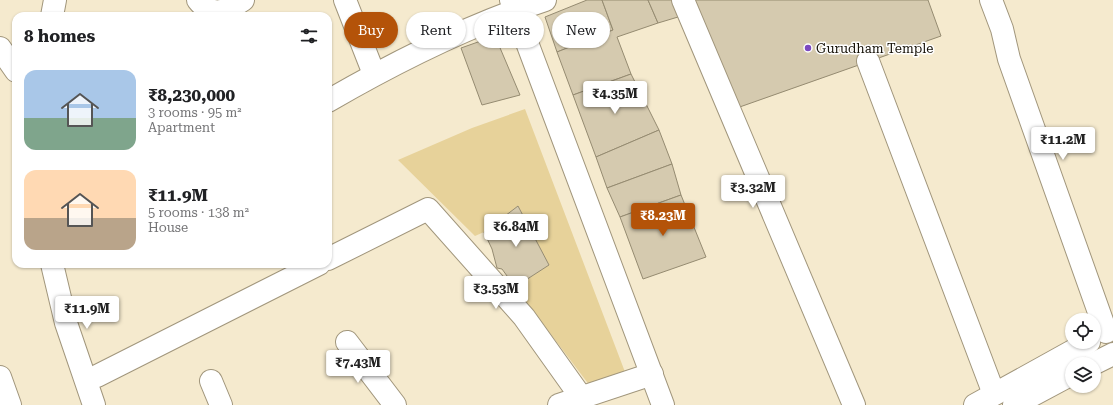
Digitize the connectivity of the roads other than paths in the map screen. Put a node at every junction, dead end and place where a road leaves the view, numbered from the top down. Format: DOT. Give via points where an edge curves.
graph roads {
  1 [pos="55,0"];
  2 [pos="198,0"];
  3 [pos="244,0"];
  4 [pos="345,0"];
  5 [pos="545,0"];
  6 [pos="682,0"];
  7 [pos="991,0"];
  8 [pos="512,5"];
  9 [pos="53,12"];
  10 [pos="217,12"];
  11 [pos="221,12"];
  12 [pos="868,61"];
  13 [pos="374,74"];
  14 [pos="332,99"];
  15 [pos="332,257"];
  16 [pos="53,268"];
  17 [pos="311,268"];
  18 [pos="1092,313"];
  19 [pos="347,342"];
  20 [pos="1076,349"];
  21 [pos="1113,354"];
  22 [pos="1101,360"];
  23 [pos="652,374"];
  24 [pos="97,376"];
  25 [pos="0,377"];
  26 [pos="1065,378"];
  27 [pos="211,381"];
  28 [pos="994,394"];
  29 [pos="581,397"];
  30 [pos="10,405"];
  31 [pos="94,405"];
  32 [pos="221,405"];
  33 [pos="395,405"];
  34 [pos="559,405"];
  35 [pos="663,405"];
  36 [pos="854,405"];
  37 [pos="975,405"];
  38 [pos="1014,405"];
  1 -- 9 [label="street"];
  2 -- 10 [label="street" via="204,7"];
  3 -- 11 [label="street"];
  4 -- 13 [label="street"];
  5 -- 8 [label="street"];
  6 -- 36 [label="street"];
  7 -- 18 [label="street"];
  8 -- 13 [label="street"];
  8 -- 23 [label="street"];
  12 -- 28 [label="street"];
  13 -- 14 [label="street"];
  15 -- 29 [label="street" via="428,209 524,317"];
  16 -- 31 [label="street" via="66,323"];
  17 -- 24 [label="street"];
  19 -- 33 [label="street"];
  20 -- 28 [label="street"];
  21 -- 22 [label="street"];
  23 -- 29 [label="street"];
  23 -- 35 [label="street"];
  25 -- 30 [label="street"];
  26 -- 38 [label="street"];
  27 -- 32 [label="street"];
  28 -- 37 [label="street"];
  29 -- 34 [label="street"];
}
